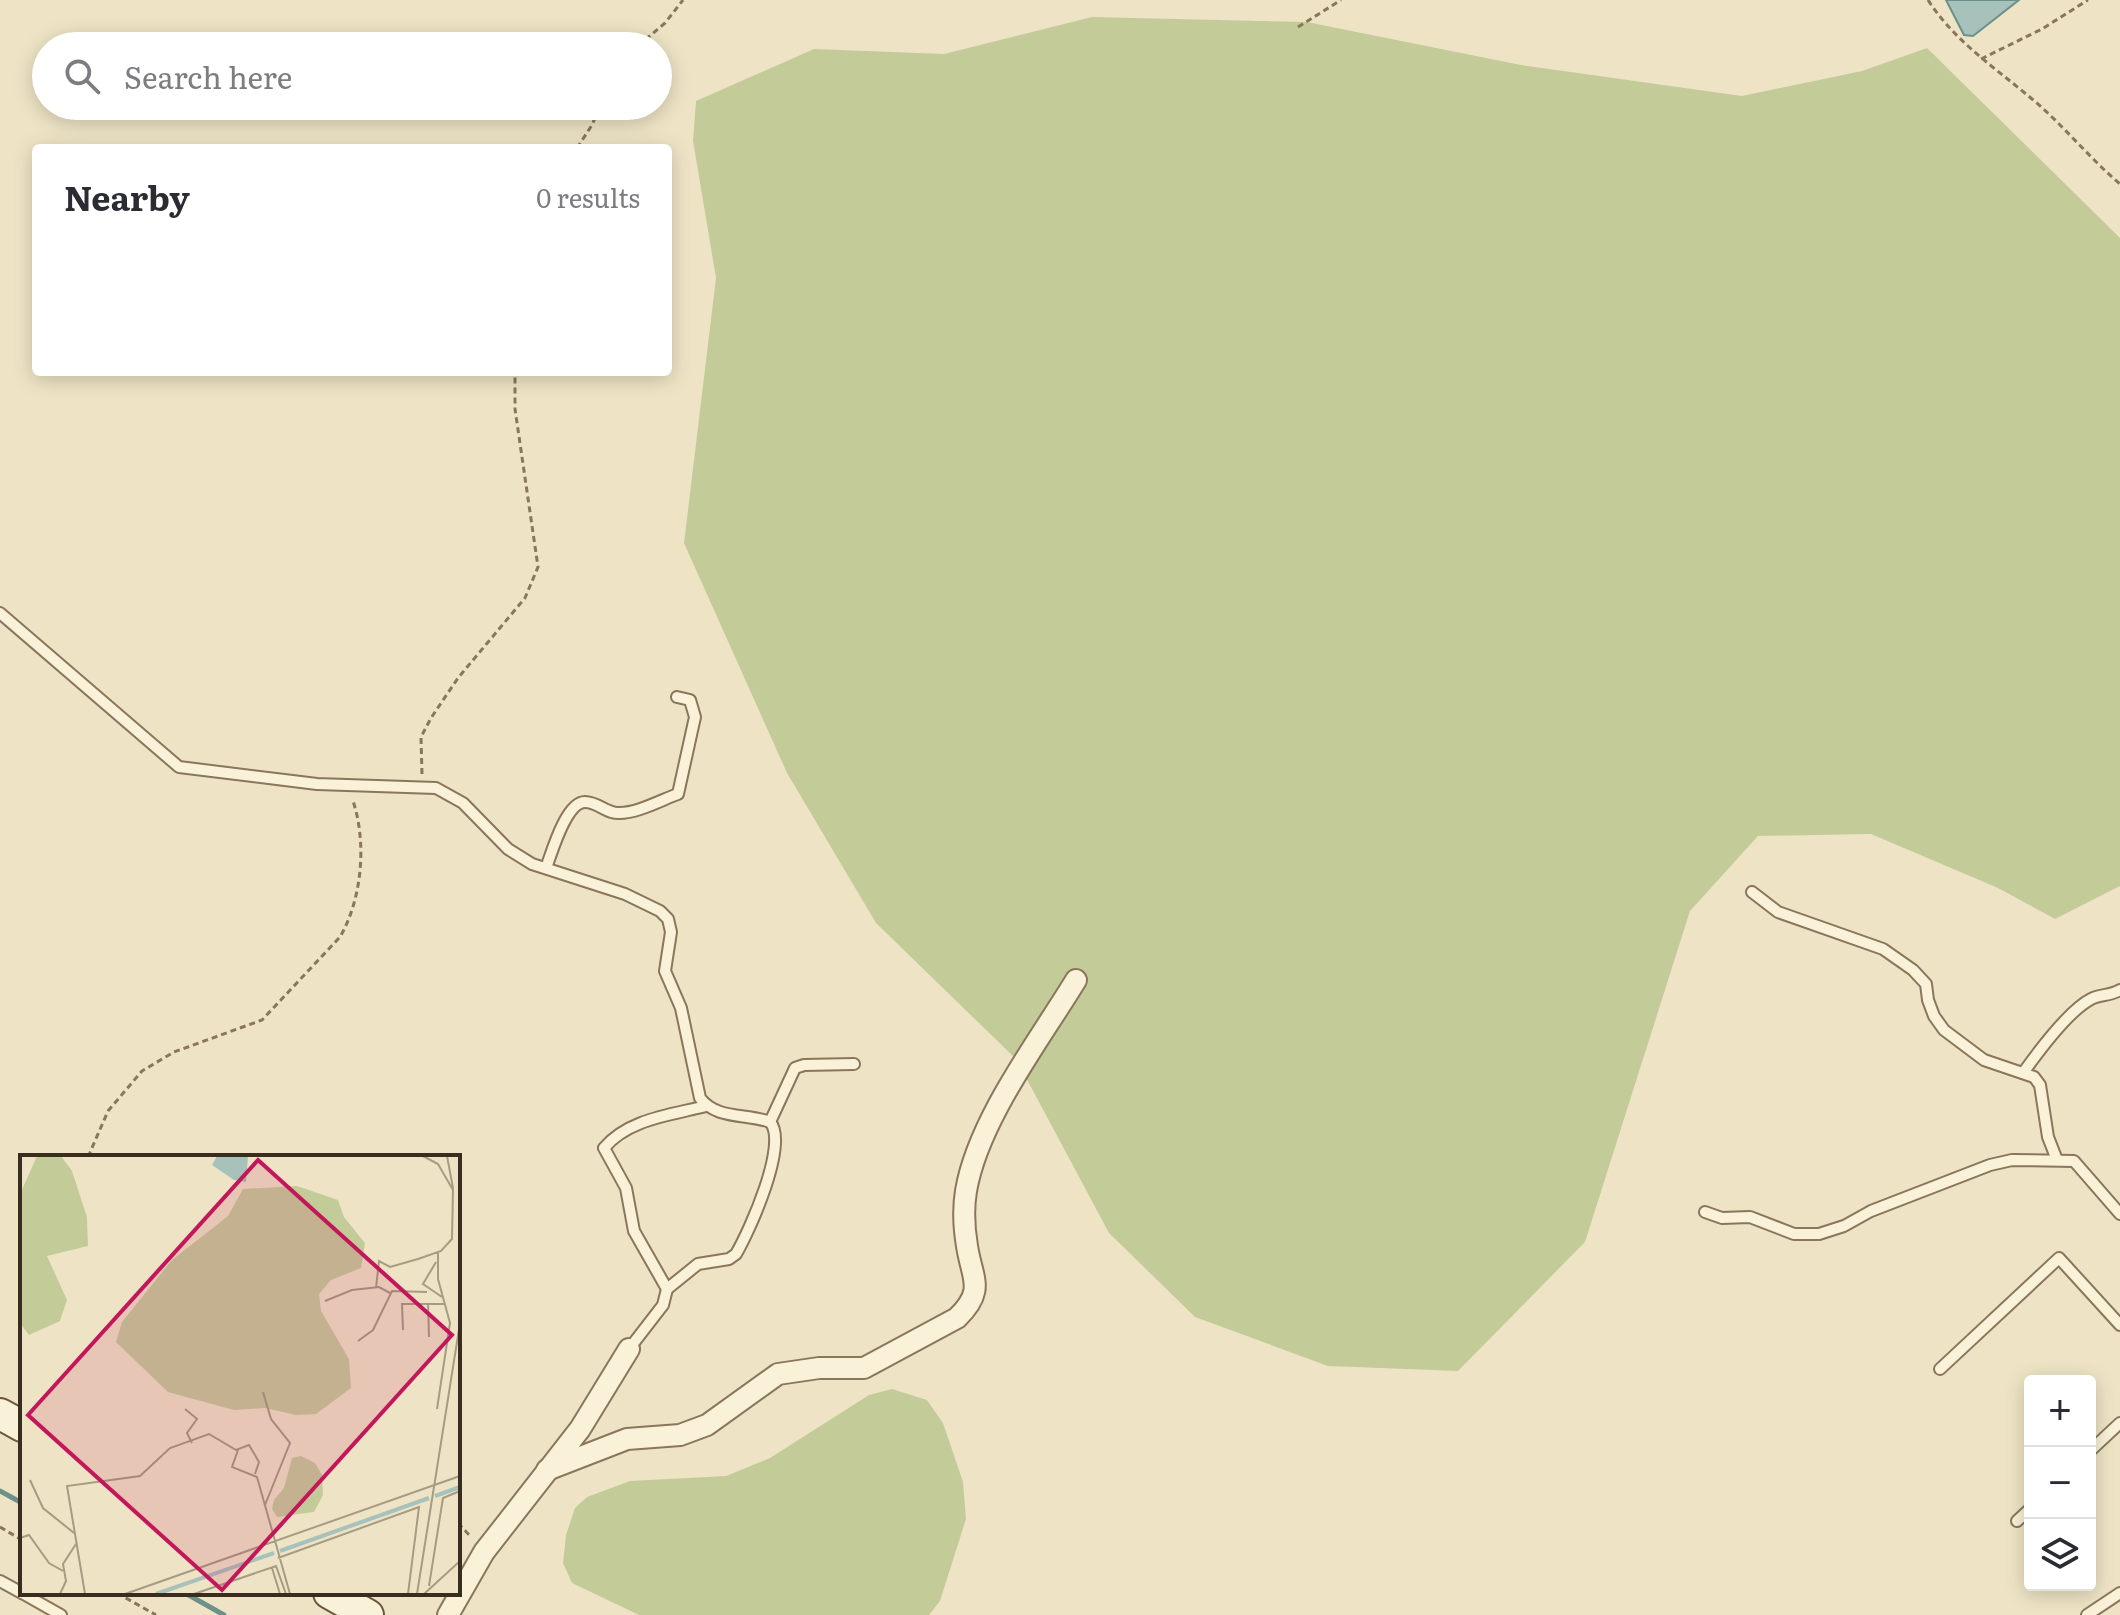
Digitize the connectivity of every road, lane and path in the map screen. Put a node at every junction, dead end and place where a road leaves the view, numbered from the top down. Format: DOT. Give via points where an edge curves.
graph roads {
  1 [pos="683,0"];
  2 [pos="1341,0"];
  3 [pos="1928,0"];
  4 [pos="2088,0"];
  5 [pos="1298,27"];
  6 [pos="654,32"];
  7 [pos="1981,59"];
  8 [pos="594,120"];
  9 [pos="580,144"];
  10 [pos="2120,184"];
  11 [pos="515,376"];
  12 [pos="0,613"];
  13 [pos="677,697"];
  14 [pos="348,785"];
  15 [pos="423,786"];
  16 [pos="546,868"];
  17 [pos="1752,892"];
  18 [pos="1076,980"];
  19 [pos="2120,990"];
  20 [pos="854,1064"];
  21 [pos="2023,1073"];
  22 [pos="706,1106"];
  23 [pos="770,1122"];
  24 [pos="89,1155"];
  25 [pos="2057,1160"];
  26 [pos="1705,1212"];
  27 [pos="2120,1214"];
  28 [pos="667,1289"];
  29 [pos="2120,1325"];
  30 [pos="629,1349"];
  31 [pos="1940,1369"];
  32 [pos="0,1414"];
  33 [pos="2120,1423"];
  34 [pos="20,1425"];
  35 [pos="2094,1447"];
  36 [pos="547,1470"];
  37 [pos="2024,1515"];
  38 [pos="2017,1521"];
  39 [pos="0,1527"];
  40 [pos="20,1539"];
  41 [pos="0,1581"];
  42 [pos="20,1592"];
  43 [pos="2120,1593"];
  44 [pos="460,1594"];
  45 [pos="26,1595"];
  46 [pos="121,1595"];
  47 [pos="333,1595"];
  48 [pos="459,1595"];
  49 [pos="61,1615"];
  50 [pos="156,1615"];
  51 [pos="368,1615"];
  52 [pos="448,1615"];
  53 [pos="2087,1615"];
  1 -- 6 [label="path"];
  2 -- 5 [label="path"];
  3 -- 7 [label="path"];
  4 -- 7 [label="path"];
  7 -- 10 [label="path" via="2026,93"];
  8 -- 9 [label="path"];
  11 -- 15 [label="path" via="538,567 525,598 458,678 421,737"];
  12 -- 14 [label="lane" via="179,767"];
  13 -- 16 [label="lane" via="690,700 695,717 678,794 615,814 595,803 576,804"];
  14 -- 15 [label="lane"];
  14 -- 24 [label="path" via="360,832 359,862 353,906 340,937 262,1020 174,1052 142,1071 108,1111"];
  15 -- 16 [label="lane" via="449,793 508,849"];
  16 -- 22 [label="lane" via="625,894 668,919 665,971 681,1008"];
  17 -- 21 [label="lane" via="1778,912 1900,959 1926,984 1934,1016 1944,1030 1984,1060"];
  18 -- 36 [label="street" via="985,1132 966,1189 967,1247 977,1284 970,1306 864,1368 778,1374 707,1425 680,1435 627,1439"];
  19 -- 21 [label="lane" via="2084,1004"];
  20 -- 23 [label="lane" via="795,1068"];
  21 -- 25 [label="lane" via="2040,1085"];
  22 -- 23 [label="lane"];
  22 -- 28 [label="lane" via="629,1127 604,1148 626,1188 634,1231"];
  23 -- 28 [label="lane" via="777,1136 768,1181 740,1247 729,1259 698,1264"];
  25 -- 26 [label="lane" via="1990,1165 1819,1234 1794,1234 1750,1217 1722,1218"];
  25 -- 27 [label="lane" via="2074,1161"];
  28 -- 30 [label="lane" via="663,1305"];
  29 -- 31 [label="lane" via="2059,1258"];
  30 -- 36 [label="street" via="580,1429"];
  32 -- 34 [label="street"];
  33 -- 35 [label="lane"];
  36 -- 44 [label="street" via="484,1552"];
  37 -- 38 [label="lane"];
  39 -- 40 [label="path"];
  41 -- 42 [label="lane"];
  43 -- 53 [label="lane"];
  45 -- 49 [label="lane"];
  46 -- 50 [label="path"];
  47 -- 51 [label="street"];
  48 -- 52 [label="street"];
}
